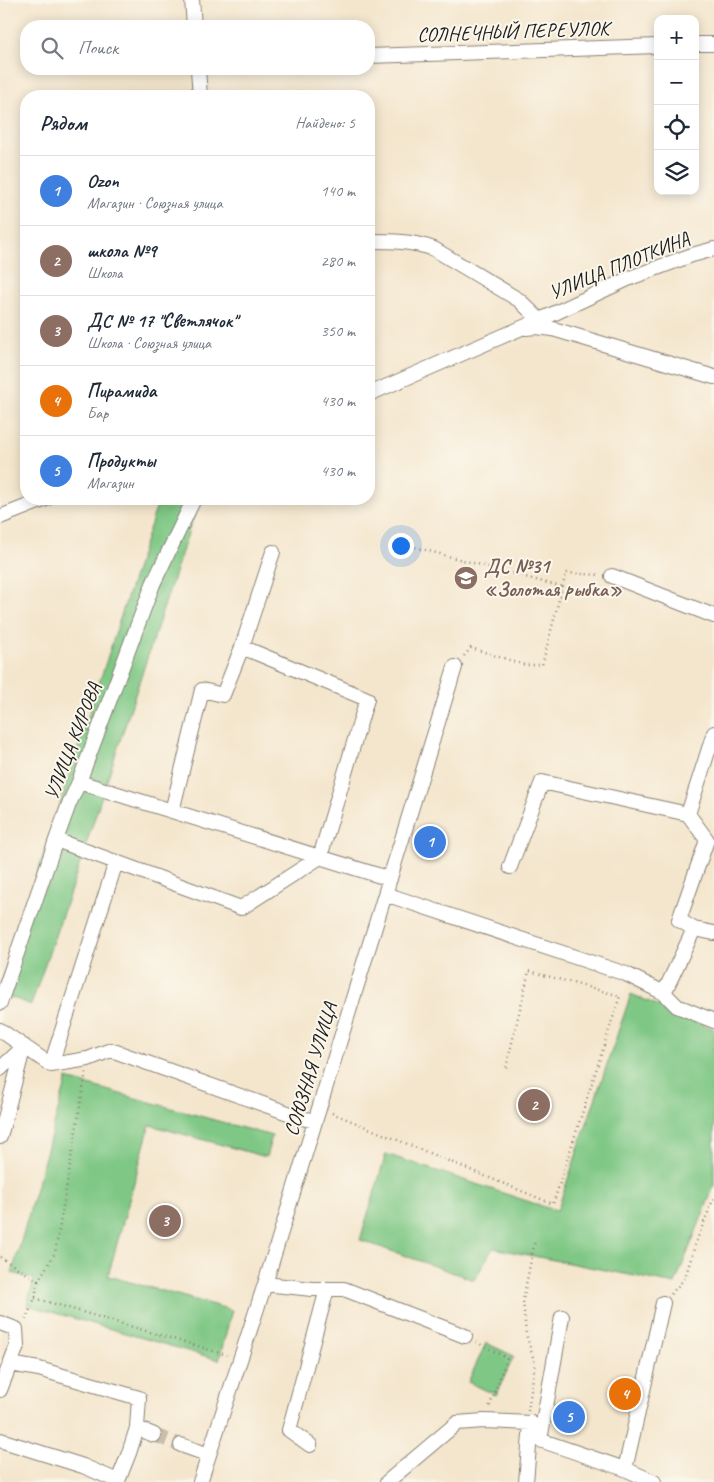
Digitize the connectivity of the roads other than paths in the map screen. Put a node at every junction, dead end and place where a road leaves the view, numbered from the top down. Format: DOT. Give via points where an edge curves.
graph roads {
  1 [pos="192,0"];
  2 [pos="194,20"];
  3 [pos="699,44"];
  4 [pos="714,44"];
  5 [pos="654,46"];
  6 [pos="375,56"];
  7 [pos="198,75"];
  8 [pos="200,90"];
  9 [pos="375,241"];
  10 [pos="714,249"];
  11 [pos="540,320"];
  12 [pos="552,330"];
  13 [pos="508,333"];
  14 [pos="714,377"];
  15 [pos="375,391"];
  16 [pos="31,505"];
  17 [pos="191,505"];
  18 [pos="0,517"];
  19 [pos="273,552"];
  20 [pos="612,576"];
  21 [pos="714,616"];
  22 [pos="242,648"];
  23 [pos="454,667"];
  24 [pos="714,733"];
  25 [pos="80,782"];
  26 [pos="172,811"];
  27 [pos="688,814"];
  28 [pos="56,840"];
  29 [pos="320,857"];
  30 [pos="116,862"];
  31 [pos="510,867"];
  32 [pos="390,879"];
  33 [pos="385,894"];
  34 [pos="694,929"];
  35 [pos="714,933"];
  36 [pos="664,993"];
  37 [pos="0,1003"];
  38 [pos="714,1021"];
  39 [pos="0,1030"];
  40 [pos="24,1046"];
  41 [pos="51,1065"];
  42 [pos="0,1069"];
  43 [pos="315,1121"];
  44 [pos="0,1137"];
  45 [pos="265,1284"];
  46 [pos="327,1289"];
  47 [pos="663,1303"];
  48 [pos="562,1317"];
  49 [pos="0,1324"];
  50 [pos="464,1336"];
  51 [pos="10,1364"];
  52 [pos="0,1390"];
  53 [pos="529,1423"];
  54 [pos="137,1428"];
  55 [pos="154,1434"];
  56 [pos="0,1440"];
  57 [pos="540,1440"];
  58 [pos="181,1444"];
  59 [pos="310,1445"];
  60 [pos="209,1455"];
  61 [pos="625,1469"];
  62 [pos="200,1482"];
  63 [pos="387,1482"];
  64 [pos="526,1482"];
  65 [pos="654,1482"];
  1 -- 2 [label="street"];
  3 -- 4 [label="street"];
  5 -- 6 [label="street, СОЛНЕЧНЫЙ ПЕРЕУЛОК"];
  7 -- 8 [label="street"];
  9 -- 11 [label="street, УЛИЦА ПЛОТКИНА" via="404,241 434,249 519,300"];
  10 -- 11 [label="street, УЛИЦА ПЛОТКИНА" via="630,278"];
  11 -- 12 [label="street"];
  11 -- 13 [label="street, УЛИЦА ПЛОТКИНА"];
  12 -- 13 [label="street" via="536,327"];
  12 -- 14 [label="street"];
  13 -- 15 [label="street, УЛИЦА ПЛОТКИНА"];
  16 -- 18 [label="street"];
  17 -- 25 [label="street, УЛИЦА КИРОВА" via="153,584"];
  19 -- 22 [label="street"];
  20 -- 21 [label="street"];
  22 -- 26 [label="street" via="223,695 202,690"];
  22 -- 29 [label="street" via="367,699"];
  23 -- 32 [label="street, СОЮЗНАЯ УЛИЦА"];
  24 -- 27 [label="street"];
  25 -- 26 [label="street"];
  25 -- 28 [label="street, УЛИЦА КИРОВА"];
  26 -- 29 [label="street"];
  27 -- 31 [label="street" via="542,782"];
  27 -- 34 [label="street" via="708,840 679,920"];
  28 -- 30 [label="street"];
  28 -- 37 [label="street, УЛИЦА КИРОВА"];
  29 -- 30 [label="street" via="241,908"];
  29 -- 32 [label="street"];
  30 -- 41 [label="street"];
  32 -- 33 [label="street, СОЮЗНАЯ УЛИЦА"];
  33 -- 36 [label="street" via="626,974"];
  33 -- 43 [label="street, СОЮЗНАЯ УЛИЦА"];
  34 -- 35 [label="street"];
  34 -- 36 [label="street"];
  36 -- 38 [label="street" via="677,1006"];
  39 -- 40 [label="street"];
  40 -- 41 [label="street"];
  40 -- 42 [label="street"];
  40 -- 44 [label="street"];
  41 -- 43 [label="street" via="88,1059 111,1050"];
  43 -- 45 [label="street, СОЮЗНАЯ УЛИЦА"];
  45 -- 46 [label="street"];
  45 -- 60 [label="street, СОЮЗНАЯ УЛИЦА"];
  46 -- 50 [label="street" via="344,1289"];
  46 -- 59 [label="street" via="289,1430"];
  47 -- 61 [label="street"];
  48 -- 57 [label="street"];
  49 -- 51 [label="street" via="16,1329 17,1346"];
  51 -- 52 [label="street"];
  51 -- 54 [label="street" via="39,1369 139,1398"];
  53 -- 57 [label="street"];
  53 -- 63 [label="street" via="456,1423"];
  53 -- 64 [label="street"];
  54 -- 55 [label="street"];
  54 -- 56 [label="street" via="118,1481 83,1466"];
  57 -- 61 [label="street"];
  58 -- 60 [label="street"];
  60 -- 62 [label="street, СОЮЗНАЯ УЛИЦА"];
  61 -- 65 [label="street"];
}
